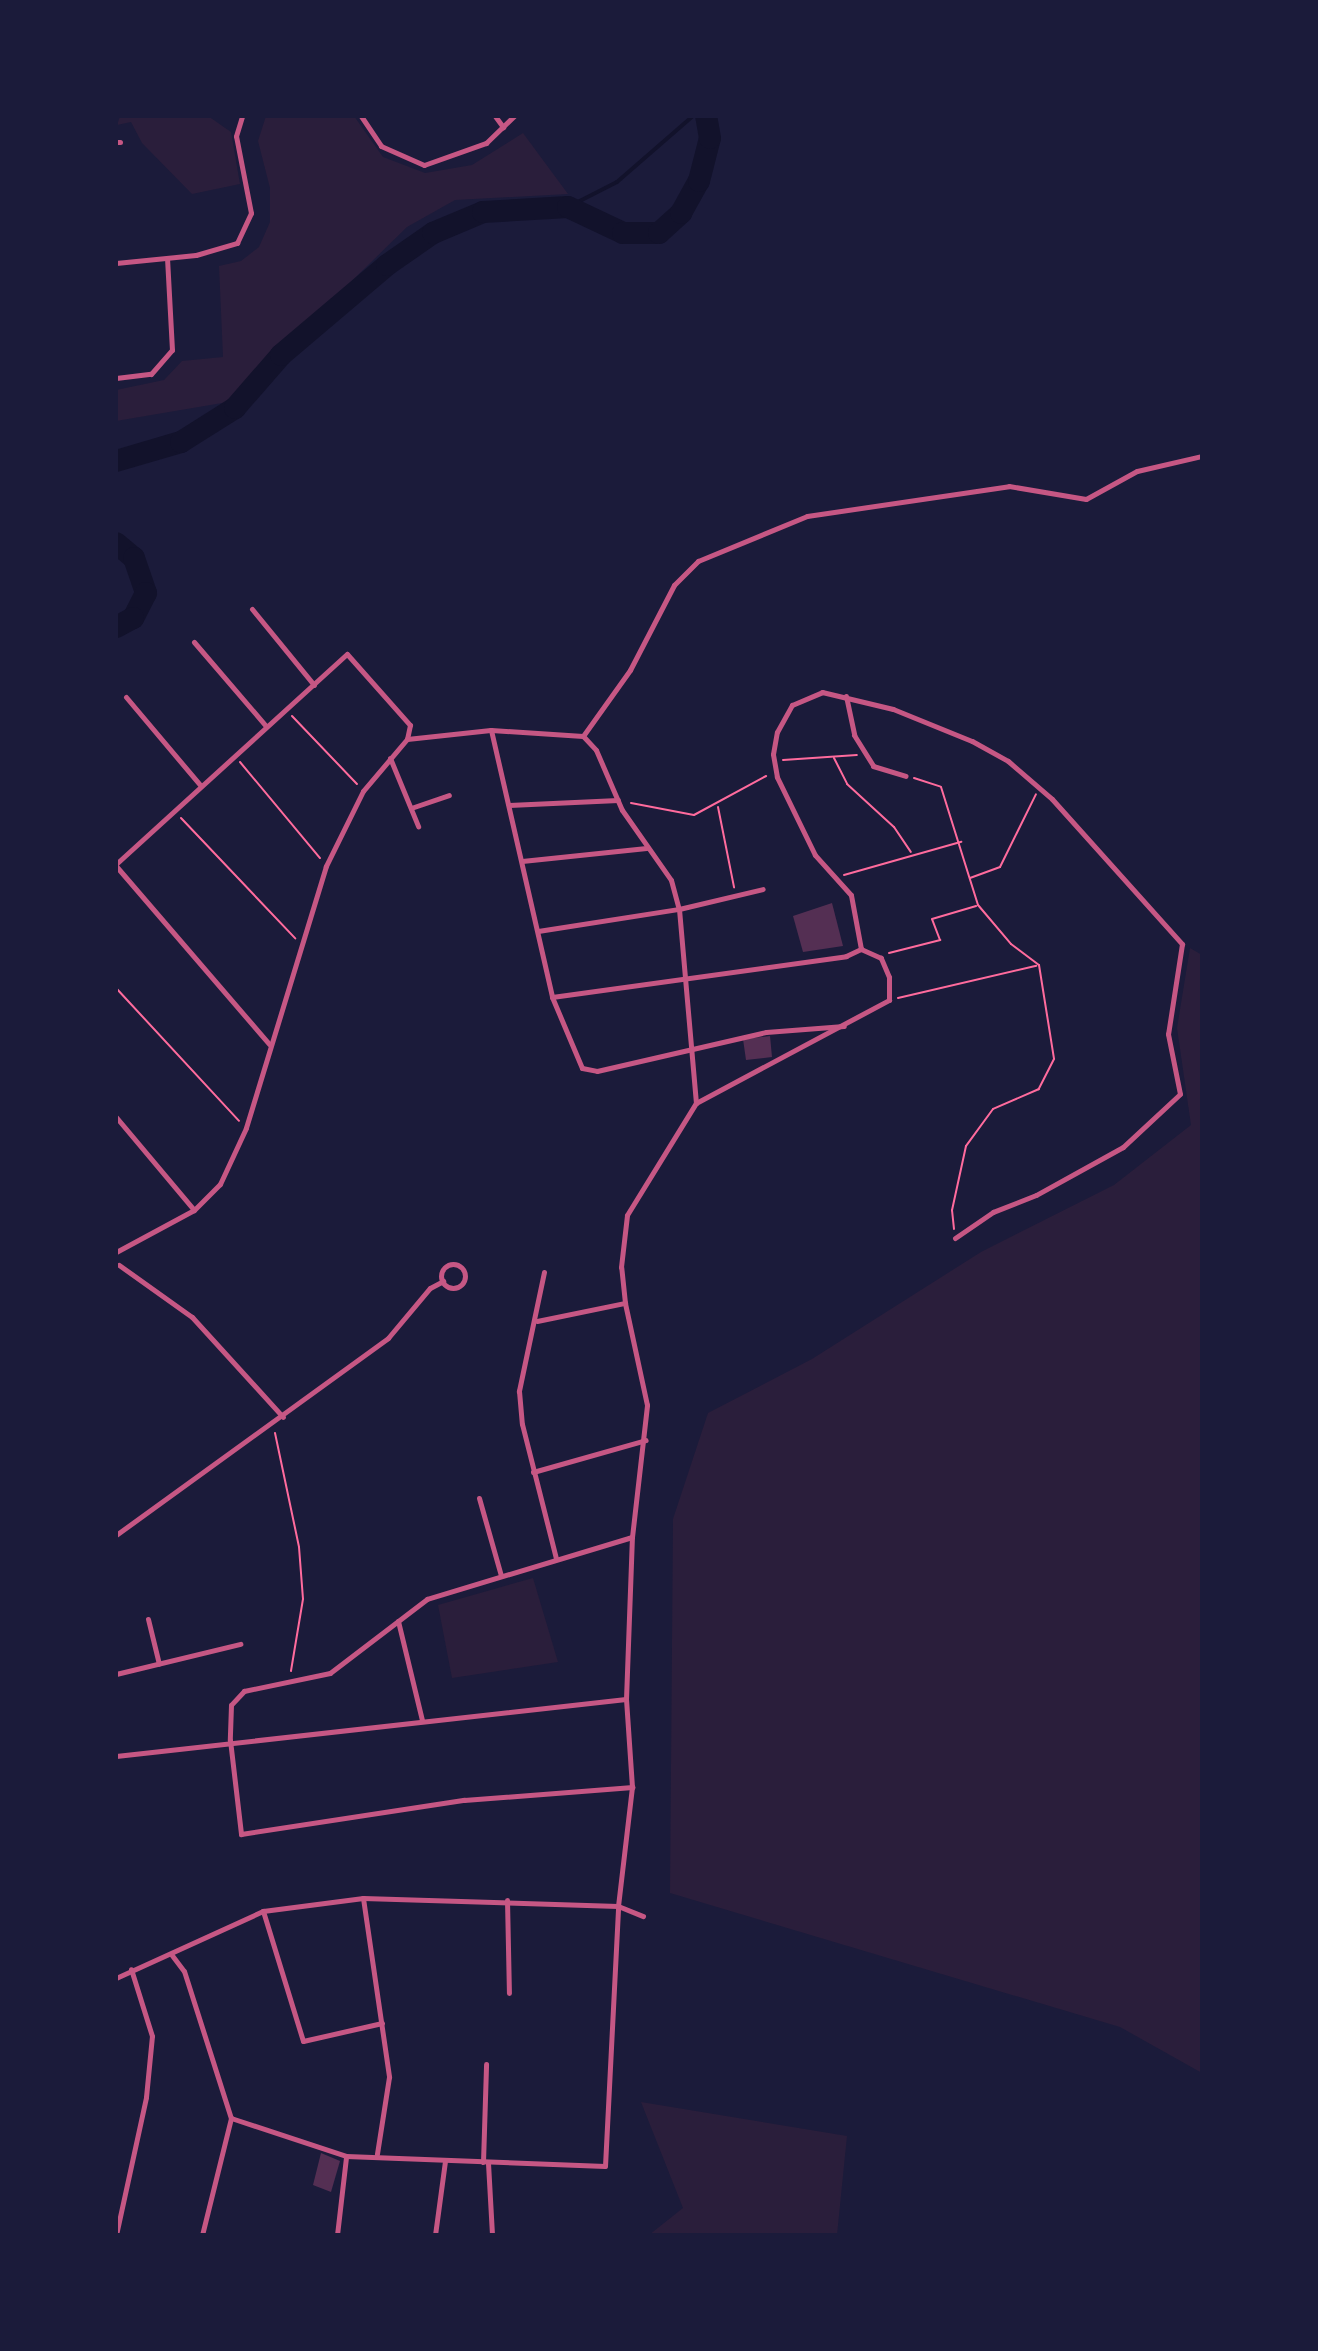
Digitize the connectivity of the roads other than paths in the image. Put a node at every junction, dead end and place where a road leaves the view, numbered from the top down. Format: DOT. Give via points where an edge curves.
graph roads {
  1 [pos="242,116"];
  2 [pos="361,116"];
  3 [pos="495,116"];
  4 [pos="514,116"];
  5 [pos="503,127"];
  6 [pos="167,258"];
  7 [pos="116,263"];
  8 [pos="116,378"];
  9 [pos="1202,456"];
  10 [pos="252,609"];
  11 [pos="194,642"];
  12 [pos="314,685"];
  13 [pos="846,696"];
  14 [pos="126,697"];
  15 [pos="266,727"];
  16 [pos="491,730"];
  17 [pos="583,736"];
  18 [pos="407,739"];
  19 [pos="390,758"];
  20 [pos="905,776"];
  21 [pos="200,785"];
  22 [pos="449,795"];
  23 [pos="618,800"];
  24 [pos="509,805"];
  25 [pos="411,808"];
  26 [pos="418,826"];
  27 [pos="646,848"];
  28 [pos="522,861"];
  29 [pos="116,865"];
  30 [pos="763,889"];
  31 [pos="679,909"];
  32 [pos="538,931"];
  33 [pos="861,949"];
  34 [pos="685,979"];
  35 [pos="552,997"];
  36 [pos="849,1026"];
  37 [pos="269,1044"];
  38 [pos="691,1049"];
  39 [pos="696,1103"];
  40 [pos="116,1117"];
  41 [pos="194,1210"];
  42 [pos="955,1238"];
  43 [pos="116,1252"];
  44 [pos="119,1265"];
  45 [pos="544,1272"];
  46 [pos="443,1281"];
  47 [pos="625,1303"];
  48 [pos="537,1321"];
  49 [pos="283,1417"];
  50 [pos="646,1440"];
  51 [pos="533,1472"];
  52 [pos="479,1498"];
  53 [pos="116,1535"];
  54 [pos="632,1537"];
  55 [pos="556,1558"];
  56 [pos="501,1576"];
  57 [pos="148,1619"];
  58 [pos="398,1621"];
  59 [pos="240,1644"];
  60 [pos="159,1664"];
  61 [pos="116,1674"];
  62 [pos="626,1699"];
  63 [pos="422,1720"];
  64 [pos="230,1740"];
  65 [pos="116,1756"];
  66 [pos="632,1787"];
  67 [pos="363,1898"];
  68 [pos="507,1900"];
  69 [pos="618,1906"];
  70 [pos="263,1911"];
  71 [pos="643,1916"];
  72 [pos="171,1954"];
  73 [pos="131,1969"];
  74 [pos="116,1978"];
  75 [pos="509,1993"];
  76 [pos="382,2023"];
  77 [pos="486,2064"];
  78 [pos="231,2118"];
  79 [pos="377,2154"];
  80 [pos="346,2156"];
  81 [pos="445,2161"];
  82 [pos="486,2163"];
  83 [pos="116,2235"];
  84 [pos="202,2235"];
  85 [pos="337,2235"];
  86 [pos="435,2235"];
  87 [pos="492,2235"];
  1 -- 6 [label="street" via="236,136 251,213 247,228 237,243 219,251"];
  2 -- 5 [label="street" via="381,146 424,165 460,156"];
  3 -- 5 [label="street"];
  4 -- 5 [label="street"];
  6 -- 7 [label="street"];
  6 -- 8 [label="street" via="172,350 151,374"];
  9 -- 17 [label="street" via="1137,471 1086,499 1009,486 807,516 698,561 674,585 630,670"];
  10 -- 12 [label="street"];
  11 -- 15 [label="street"];
  12 -- 15 [label="street"];
  12 -- 18 [label="street" via="347,654 410,725"];
  13 -- 20 [label="street" via="854,735 873,766"];
  13 -- 33 [label="street" via="822,692 792,705 777,732 774,760 815,855 851,895"];
  13 -- 42 [label="street" via="972,741 1039,788 1182,944 1168,1034 1180,1094 1123,1147 1036,1195 993,1212"];
  14 -- 21 [label="street"];
  15 -- 21 [label="street"];
  16 -- 17 [label="street"];
  16 -- 18 [label="street"];
  16 -- 24 [label="street"];
  17 -- 23 [label="street" via="596,750"];
  18 -- 19 [label="street"];
  19 -- 25 [label="street"];
  19 -- 37 [label="street" via="363,791 326,866"];
  21 -- 29 [label="street"];
  22 -- 25 [label="street"];
  23 -- 24 [label="street"];
  23 -- 27 [label="street"];
  24 -- 28 [label="street"];
  25 -- 26 [label="street"];
  27 -- 28 [label="street"];
  27 -- 31 [label="street" via="671,880"];
  28 -- 32 [label="street"];
  29 -- 37 [label="street"];
  30 -- 31 [label="street"];
  31 -- 32 [label="street"];
  31 -- 34 [label="street"];
  32 -- 35 [label="street"];
  33 -- 34 [label="street"];
  33 -- 36 [label="street" via="876,956 889,977 889,1000"];
  34 -- 35 [label="street"];
  34 -- 38 [label="street"];
  35 -- 38 [label="street" via="582,1068 597,1071"];
  36 -- 38 [label="street" via="766,1032"];
  36 -- 39 [label="street"];
  37 -- 41 [label="street" via="246,1128 220,1184"];
  38 -- 39 [label="street"];
  39 -- 47 [label="street" via="627,1215 621,1267"];
  40 -- 41 [label="street"];
  41 -- 43 [label="street"];
  44 -- 49 [label="street" via="192,1317"];
  45 -- 48 [label="street"];
  46 -- 46 [label="street" via="459,1286 464,1270 448,1265"];
  46 -- 49 [label="street" via="430,1288 388,1338"];
  47 -- 48 [label="street"];
  47 -- 50 [label="street" via="647,1405"];
  48 -- 51 [label="street" via="519,1391"];
  49 -- 53 [label="street"];
  50 -- 51 [label="street"];
  50 -- 54 [label="street"];
  51 -- 55 [label="street"];
  52 -- 56 [label="street"];
  54 -- 55 [label="street"];
  54 -- 62 [label="street"];
  55 -- 56 [label="street"];
  56 -- 58 [label="street" via="427,1599"];
  57 -- 60 [label="street"];
  58 -- 63 [label="street"];
  58 -- 64 [label="street" via="330,1673 233,1697"];
  59 -- 60 [label="street"];
  60 -- 61 [label="street"];
  62 -- 63 [label="street"];
  62 -- 66 [label="street"];
  63 -- 64 [label="street"];
  64 -- 65 [label="street"];
  64 -- 66 [label="street" via="241,1834 464,1800"];
  66 -- 69 [label="street"];
  67 -- 68 [label="street"];
  67 -- 70 [label="street"];
  67 -- 76 [label="street"];
  68 -- 69 [label="street"];
  68 -- 75 [label="street"];
  69 -- 71 [label="street"];
  69 -- 82 [label="street" via="605,2166"];
  70 -- 72 [label="street"];
  70 -- 76 [label="street" via="303,2041"];
  72 -- 73 [label="street"];
  72 -- 78 [label="street" via="184,1971"];
  73 -- 74 [label="street"];
  73 -- 83 [label="street" via="152,2036 146,2097"];
  76 -- 79 [label="street" via="389,2077"];
  77 -- 82 [label="street"];
  78 -- 80 [label="street"];
  78 -- 84 [label="street"];
  79 -- 80 [label="street"];
  79 -- 81 [label="street"];
  80 -- 85 [label="street"];
  81 -- 82 [label="street"];
  81 -- 86 [label="street"];
  82 -- 87 [label="street"];
}
